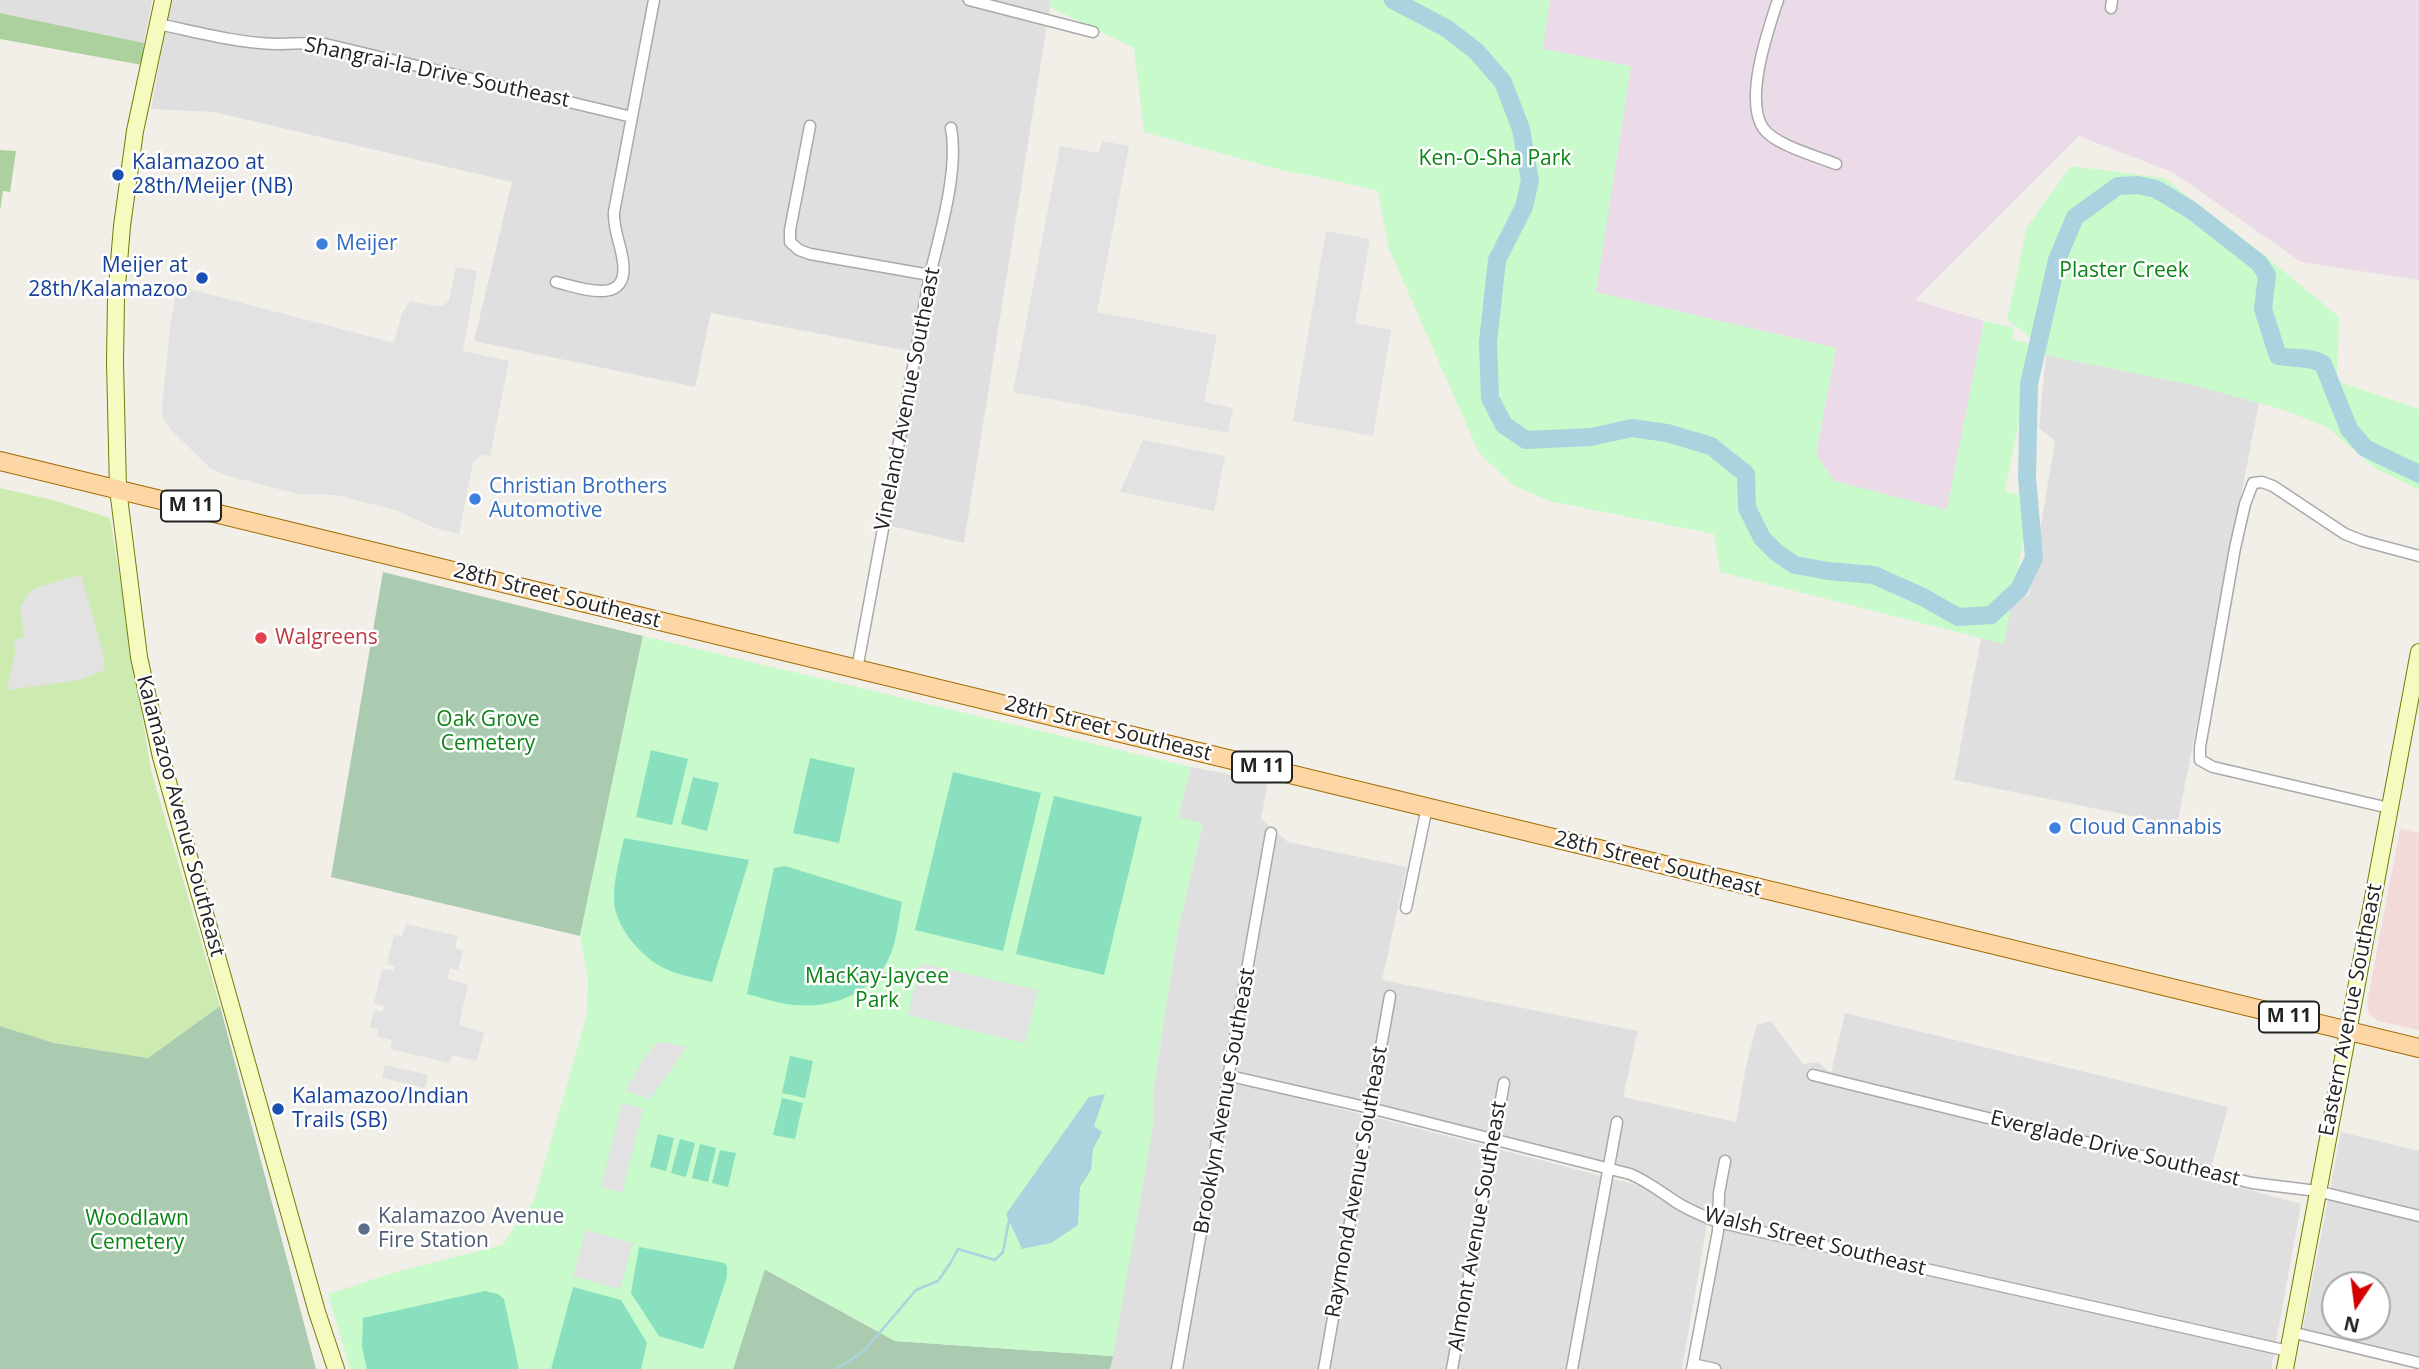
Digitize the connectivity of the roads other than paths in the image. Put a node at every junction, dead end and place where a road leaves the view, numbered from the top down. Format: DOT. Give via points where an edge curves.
graph roads {
  1 [pos="163,0"];
  2 [pos="654,0"];
  3 [pos="1778,0"];
  4 [pos="976,1"];
  5 [pos="158,24"];
  6 [pos="1093,32"];
  7 [pos="632,117"];
  8 [pos="810,126"];
  9 [pos="951,128"];
  10 [pos="1836,164"];
  11 [pos="930,275"];
  12 [pos="556,282"];
  13 [pos="0,461"];
  14 [pos="118,489"];
  15 [pos="2419,556"];
  16 [pos="2419,652"];
  17 [pos="857,669"];
  18 [pos="1427,807"];
  19 [pos="2389,808"];
  20 [pos="1271,833"];
  21 [pos="1406,908"];
  22 [pos="1390,996"];
  23 [pos="2347,1031"];
  24 [pos="2419,1048"];
  25 [pos="1813,1075"];
  26 [pos="1230,1076"];
  27 [pos="1504,1083"];
  28 [pos="1370,1108"];
  29 [pos="1617,1122"];
  30 [pos="1493,1140"];
  31 [pos="1725,1161"];
  32 [pos="1608,1168"];
  33 [pos="2317,1191"];
  34 [pos="2419,1216"];
  35 [pos="1718,1222"];
  36 [pos="2291,1332"];
  37 [pos="2288,1351"];
  38 [pos="2419,1363"];
  39 [pos="1692,1366"];
  40 [pos="336,1369"];
  41 [pos="1177,1369"];
  42 [pos="1324,1369"];
  43 [pos="1451,1369"];
  44 [pos="1572,1369"];
  45 [pos="1715,1369"];
  46 [pos="2285,1369"];
  1 -- 5 [label="main road, Kalamazoo Avenue Southeast"];
  2 -- 7 [label="street"];
  3 -- 10 [label="street" via="1759,75 1756,111 1764,129 1780,142"];
  4 -- 6 [label="street"];
  5 -- 7 [label="street, Shangrai-la Drive Southeast" via="238,40 325,44"];
  5 -- 14 [label="main road, Kalamazoo Avenue Southeast" via="135,131 121,236 115,362"];
  7 -- 12 [label="street" via="614,212 624,273 618,285 597,293"];
  8 -- 11 [label="street" via="790,230 793,247"];
  9 -- 11 [label="street, Vineland Avenue Southeast" via="954,145 944,216"];
  11 -- 17 [label="street, Vineland Avenue Southeast"];
  13 -- 14 [label="main road, 28th Street Southeast / M 11"];
  14 -- 17 [label="main road, 28th Street Southeast / M 11"];
  14 -- 40 [label="main road, Kalamazoo Avenue Southeast" via="139,657 161,757"];
  15 -- 19 [label="street" via="2345,534 2273,486 2253,484 2235,548 2200,747 2200,760 2213,767"];
  16 -- 19 [label="main road, Eastern Avenue Southeast"];
  17 -- 18 [label="main road, 28th Street Southeast / M 11"];
  18 -- 21 [label="street"];
  18 -- 23 [label="main road, 28th Street Southeast / M 11"];
  19 -- 23 [label="main road, Eastern Avenue Southeast"];
  20 -- 26 [label="street, Brooklyn Avenue Southeast"];
  22 -- 28 [label="street, Raymond Avenue Southeast"];
  23 -- 24 [label="main road, 28th Street Southeast / M 11"];
  23 -- 33 [label="main road, Eastern Avenue Southeast"];
  25 -- 33 [label="street, Everglade Drive Southeast" via="2252,1183"];
  26 -- 28 [label="street, Walsh Street Southeast"];
  26 -- 41 [label="street, Brooklyn Avenue Southeast"];
  27 -- 30 [label="street, Almont Avenue Southeast"];
  28 -- 30 [label="street, Walsh Street Southeast"];
  28 -- 42 [label="street, Raymond Avenue Southeast"];
  29 -- 32 [label="street"];
  30 -- 32 [label="street, Walsh Street Southeast"];
  30 -- 43 [label="street, Almont Avenue Southeast"];
  31 -- 35 [label="street"];
  32 -- 35 [label="street, Walsh Street Southeast" via="1646,1181 1672,1200"];
  32 -- 44 [label="street"];
  33 -- 34 [label="street, Everglade Drive Southeast"];
  33 -- 36 [label="main road, Eastern Avenue Southeast"];
  35 -- 37 [label="street, Walsh Street Southeast"];
  35 -- 39 [label="street"];
  36 -- 37 [label="main road, Eastern Avenue Southeast"];
  36 -- 38 [label="street"];
  37 -- 46 [label="main road, Eastern Avenue Southeast"];
  39 -- 45 [label="street"];
}
